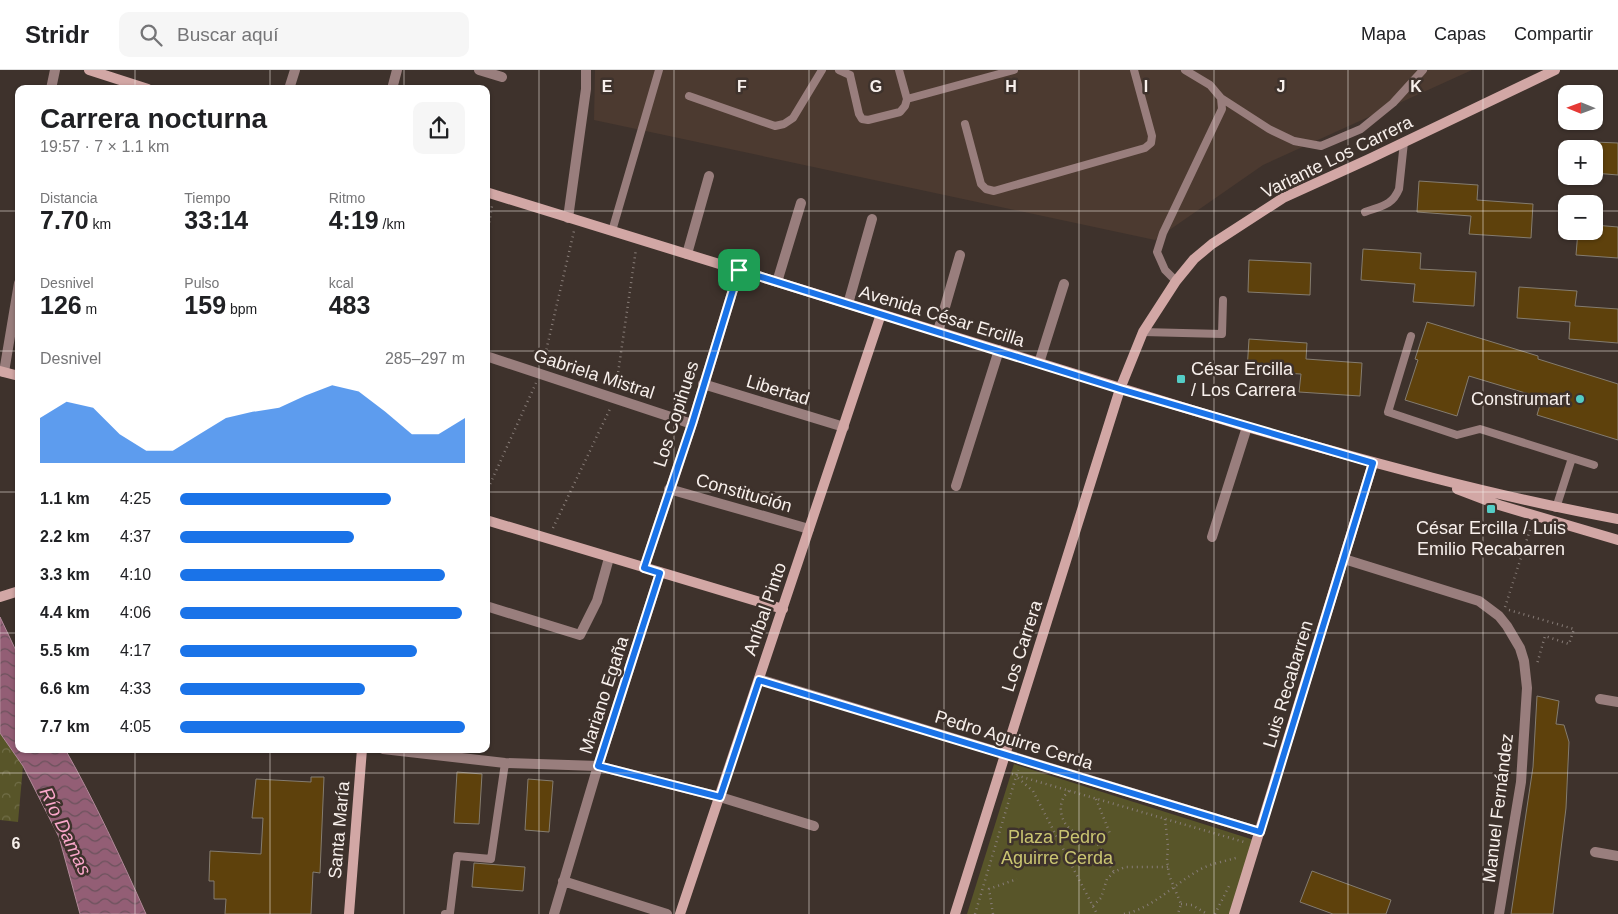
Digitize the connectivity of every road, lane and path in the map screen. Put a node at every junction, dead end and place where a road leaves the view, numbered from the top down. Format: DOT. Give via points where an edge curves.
graph roads {
  1 [pos="55,70"];
  2 [pos="89,70"];
  3 [pos="295,70"];
  4 [pos="397,70"];
  5 [pos="479,70"];
  6 [pos="586,70"];
  7 [pos="659,70"];
  8 [pos="822,70"];
  9 [pos="838,70"];
  10 [pos="899,70"];
  11 [pos="1014,70"];
  12 [pos="1134,70"];
  13 [pos="1185,70"];
  14 [pos="1423,70"];
  15 [pos="1555,70"];
  16 [pos="109,73"];
  17 [pos="853,73"];
  18 [pos="502,77"];
  19 [pos="52,85"];
  20 [pos="127,85"];
  21 [pos="290,85"];
  22 [pos="393,85"];
  23 [pos="689,96"];
  24 [pos="1221,98"];
  25 [pos="907,99"];
  26 [pos="965,124"];
  27 [pos="1404,142"];
  28 [pos="709,176"];
  29 [pos="490,194"];
  30 [pos="800,204"];
  31 [pos="1365,212"];
  32 [pos="568,218"];
  33 [pos="872,219"];
  34 [pos="612,231"];
  35 [pos="687,254"];
  36 [pos="960,255"];
  37 [pos="739,270"];
  38 [pos="1176,281"];
  39 [pos="777,282"];
  40 [pos="1064,284"];
  41 [pos="1223,300"];
  42 [pos="15,303"];
  43 [pos="848,304"];
  44 [pos="882,314"];
  45 [pos="938,332"];
  46 [pos="1143,332"];
  47 [pos="1411,336"];
  48 [pos="999,350"];
  49 [pos="490,357"];
  50 [pos="1039,363"];
  51 [pos="2,371"];
  52 [pos="15,375"];
  53 [pos="703,384"];
  54 [pos="1120,389"];
  55 [pos="692,424"];
  56 [pos="1247,427"];
  57 [pos="844,428"];
  58 [pos="1572,458"];
  59 [pos="1373,463"];
  60 [pos="1594,465"];
  61 [pos="1419,474"];
  62 [pos="956,486"];
  63 [pos="669,489"];
  64 [pos="1556,508"];
  65 [pos="1534,516"];
  66 [pos="1618,519"];
  67 [pos="490,521"];
  68 [pos="809,529"];
  69 [pos="1212,537"];
  70 [pos="1618,540"];
  71 [pos="609,558"];
  72 [pos="1344,559"];
  73 [pos="644,568"];
  74 [pos="660,573"];
  75 [pos="15,592"];
  76 [pos="0,597"];
  77 [pos="1479,601"];
  78 [pos="490,607"];
  79 [pos="1505,608"];
  80 [pos="782,610"];
  81 [pos="1502,619"];
  82 [pos="1535,671"];
  83 [pos="759,680"];
  84 [pos="1600,699"];
  85 [pos="1618,702"];
  86 [pos="362,753"];
  87 [pos="420,753"];
  88 [pos="1004,754"];
  89 [pos="1021,759"];
  90 [pos="504,762"];
  91 [pos="598,766"];
  92 [pos="999,771"];
  93 [pos="1016,776"];
  94 [pos="1068,791"];
  95 [pos="720,797"];
  96 [pos="1096,799"];
  97 [pos="1165,819"];
  98 [pos="814,826"];
  99 [pos="1260,832"];
  100 [pos="1111,836"];
  101 [pos="1255,845"];
  102 [pos="1595,852"];
  103 [pos="1618,856"];
  104 [pos="1239,857"];
  105 [pos="1168,867"];
  106 [pos="1114,872"];
  107 [pos="1017,879"];
  108 [pos="563,881"];
  109 [pos="984,883"];
  110 [pos="1175,887"];
  111 [pos="989,889"];
  112 [pos="1181,904"];
  113 [pos="1093,907"];
  114 [pos="349,914"];
  115 [pos="445,914"];
  116 [pos="554,914"];
  117 [pos="667,914"];
  118 [pos="680,914"];
  119 [pos="955,914"];
  120 [pos="975,914"];
  121 [pos="993,914"];
  122 [pos="1097,914"];
  123 [pos="1124,914"];
  124 [pos="1178,914"];
  125 [pos="1207,914"];
  126 [pos="1234,914"];
  127 [pos="1499,914"];
  1 -- 19 [label="street"];
  2 -- 16 [label="street"];
  3 -- 21 [label="street"];
  4 -- 22 [label="street"];
  5 -- 18 [label="street"];
  6 -- 32 [label="street"];
  7 -- 34 [label="lane"];
  8 -- 23 [label="lane" via="794,118 775,126"];
  9 -- 17 [label="lane"];
  10 -- 25 [label="lane"];
  11 -- 25 [label="lane"];
  12 -- 26 [label="lane" via="1152,136 1151,143 1145,148 994,190 986,189 981,184"];
  13 -- 24 [label="lane" via="1210,85"];
  14 -- 24 [label="lane" via="1393,103 1361,129 1321,146 1294,141"];
  15 -- 27 [label="street, Variante Los Carrera"];
  16 -- 20 [label="street"];
  17 -- 25 [label="lane" via="862,119 900,112"];
  24 -- 38 [label="lane" via="1222,109 1157,252 1165,270"];
  27 -- 31 [label="lane" via="1396,196 1390,203"];
  27 -- 38 [label="street, Variante Los Carrera" via="1283,198 1212,244"];
  28 -- 35 [label="street"];
  29 -- 32 [label="street, Avenida César Ercilla"];
  30 -- 39 [label="street"];
  32 -- 34 [label="street, Avenida César Ercilla"];
  33 -- 43 [label="street"];
  34 -- 35 [label="street, Avenida César Ercilla"];
  35 -- 37 [label="street, Avenida César Ercilla"];
  36 -- 45 [label="street"];
  37 -- 39 [label="street, Avenida César Ercilla"];
  37 -- 53 [label="street, Los Copihues"];
  38 -- 46 [label="street, Variante Los Carrera"];
  39 -- 43 [label="street, Avenida César Ercilla"];
  40 -- 50 [label="street"];
  41 -- 46 [label="lane" via="1222,334"];
  42 -- 51 [label="street"];
  43 -- 44 [label="street, Avenida César Ercilla"];
  44 -- 45 [label="street, Avenida César Ercilla"];
  44 -- 57 [label="street, Aníbal Pinto"];
  45 -- 48 [label="street, Avenida César Ercilla"];
  46 -- 54 [label="street, Variante Los Carrera"];
  47 -- 58 [label="lane" via="1388,412 1457,435 1480,429"];
  48 -- 50 [label="street, Avenida César Ercilla"];
  48 -- 62 [label="street"];
  49 -- 55 [label="street, Gabriela Mistral"];
  50 -- 54 [label="street, Avenida César Ercilla"];
  51 -- 52 [label="street"];
  53 -- 55 [label="street, Los Copihues"];
  53 -- 57 [label="street, Libertad"];
  54 -- 56 [label="street, Avenida César Ercilla"];
  54 -- 88 [label="street, Los Carrera"];
  55 -- 63 [label="street, Los Copihues"];
  56 -- 59 [label="street, Avenida César Ercilla"];
  56 -- 69 [label="street"];
  57 -- 68 [label="street, Aníbal Pinto"];
  58 -- 60 [label="lane"];
  58 -- 64 [label="lane"];
  59 -- 61 [label="street, Avenida César Ercilla"];
  59 -- 72 [label="street, Luis Recabarren"];
  61 -- 64 [label="street, Avenida César Ercilla"];
  61 -- 65 [label="street, Avenida César Ercilla"];
  63 -- 68 [label="street, Constitución"];
  63 -- 73 [label="street, Los Copihues"];
  64 -- 66 [label="street, Avenida César Ercilla"];
  65 -- 70 [label="street, Avenida César Ercilla"];
  65 -- 79 [label="path"];
  67 -- 71 [label="street"];
  68 -- 80 [label="street, Aníbal Pinto"];
  71 -- 73 [label="street"];
  71 -- 78 [label="street" via="597,601 580,635"];
  72 -- 77 [label="street, Manuel Fernández"];
  72 -- 99 [label="street, Luis Recabarren"];
  73 -- 74 [label="street"];
  74 -- 80 [label="street"];
  74 -- 91 [label="street, Mariano Egaña"];
  75 -- 76 [label="street"];
  77 -- 79 [label="path"];
  77 -- 81 [label="street, Manuel Fernández"];
  79 -- 81 [label="path"];
  79 -- 82 [label="path" via="1574,629 1569,644 1545,636"];
  80 -- 83 [label="street, Aníbal Pinto"];
  81 -- 127 [label="street, Manuel Fernández" via="1520,648 1526,688 1521,782"];
  83 -- 88 [label="street, Pedro Aguirre Cerda"];
  83 -- 95 [label="street, Aníbal Pinto"];
  84 -- 85 [label="street"];
  86 -- 114 [label="street, Santa María"];
  87 -- 90 [label="street"];
  88 -- 89 [label="street, Pedro Aguirre Cerda"];
  88 -- 92 [label="street, Los Carrera"];
  89 -- 93 [label="path"];
  89 -- 99 [label="street, Pedro Aguirre Cerda"];
  90 -- 91 [label="street"];
  90 -- 115 [label="lane" via="491,859 457,856 450,913"];
  91 -- 95 [label="street"];
  91 -- 108 [label="street, Mariano Egaña"];
  92 -- 93 [label="path"];
  92 -- 119 [label="street, Los Carrera"];
  93 -- 94 [label="path"];
  93 -- 109 [label="path"];
  93 -- 113 [label="path" via="1033,791"];
  94 -- 96 [label="path"];
  94 -- 106 [label="path" via="1060,808 1064,821 1071,830 1096,842"];
  95 -- 98 [label="street"];
  95 -- 118 [label="street, Aníbal Pinto"];
  96 -- 97 [label="path"];
  96 -- 100 [label="path"];
  97 -- 101 [label="path"];
  97 -- 105 [label="path"];
  99 -- 101 [label="street, Luis Recabarren"];
  101 -- 126 [label="street, Luis Recabarren"];
  102 -- 103 [label="street"];
  104 -- 110 [label="path" via="1202,868"];
  105 -- 106 [label="path" via="1124,867"];
  105 -- 110 [label="path"];
  106 -- 113 [label="path"];
  107 -- 111 [label="path"];
  108 -- 116 [label="street, Mariano Egaña"];
  108 -- 117 [label="street"];
  109 -- 111 [label="path"];
  109 -- 120 [label="path"];
  110 -- 112 [label="path"];
  110 -- 123 [label="path"];
  111 -- 121 [label="path"];
  112 -- 124 [label="path"];
  112 -- 125 [label="path" via="1192,905"];
  113 -- 122 [label="path"];
}
